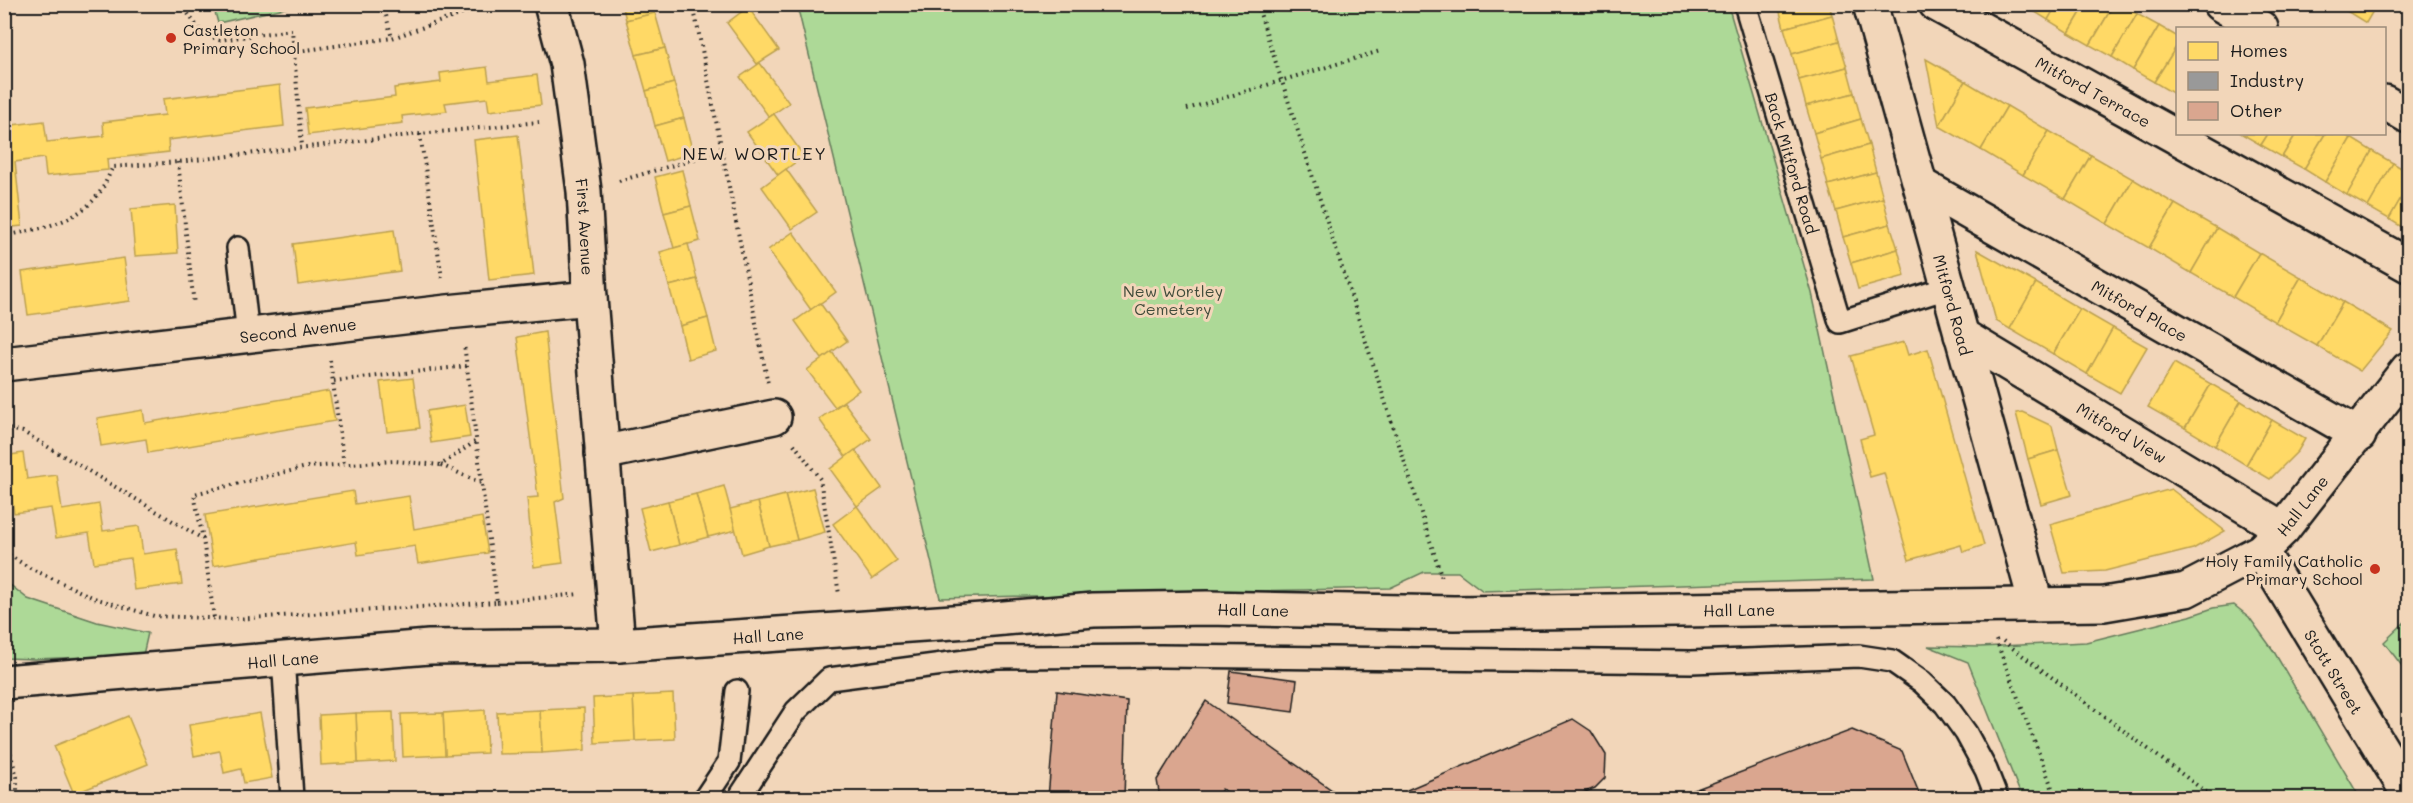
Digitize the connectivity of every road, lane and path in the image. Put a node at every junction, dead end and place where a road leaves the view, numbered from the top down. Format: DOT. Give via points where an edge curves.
graph roads {
  1 [pos="181,4"];
  2 [pos="383,4"];
  3 [pos="491,4"];
  4 [pos="551,4"];
  5 [pos="693,4"];
  6 [pos="1257,4"];
  7 [pos="1745,4"];
  8 [pos="1870,4"];
  9 [pos="1936,4"];
  10 [pos="2220,4"];
  11 [pos="2259,27"];
  12 [pos="392,38"];
  13 [pos="292,51"];
  14 [pos="1380,51"];
  15 [pos="1282,81"];
  16 [pos="2386,103"];
  17 [pos="1187,109"];
  18 [pos="2409,116"];
  19 [pos="575,118"];
  20 [pos="420,134"];
  21 [pos="302,146"];
  22 [pos="722,152"];
  23 [pos="178,162"];
  24 [pos="1921,185"];
  25 [pos="584,191"];
  26 [pos="4,236"];
  27 [pos="238,248"];
  28 [pos="2409,265"];
  29 [pos="1947,288"];
  30 [pos="590,298"];
  31 [pos="454,311"];
  32 [pos="324,326"];
  33 [pos="248,335"];
  34 [pos="1962,335"];
  35 [pos="198,342"];
  36 [pos="4,364"];
  37 [pos="467,366"];
  38 [pos="2409,369"];
  39 [pos="334,381"];
  40 [pos="774,417"];
  41 [pos="4,428"];
  42 [pos="2359,435"];
  43 [pos="476,441"];
  44 [pos="602,453"];
  45 [pos="344,465"];
  46 [pos="441,465"];
  47 [pos="481,483"];
  48 [pos="203,539"];
  49 [pos="2272,540"];
  50 [pos="4,552"];
  51 [pos="612,591"];
  52 [pos="497,602"];
  53 [pos="2036,604"];
  54 [pos="1454,613"];
  55 [pos="214,618"];
  56 [pos="845,629"];
  57 [pos="618,645"];
  58 [pos="283,657"];
  59 [pos="4,682"];
  60 [pos="737,691"];
  61 [pos="4,730"];
  62 [pos="2409,794"];
  63 [pos="17,798"];
  64 [pos="292,798"];
  65 [pos="705,798"];
  66 [pos="739,798"];
  67 [pos="1997,798"];
  68 [pos="2056,798"];
  69 [pos="2214,798"];
  1 -- 13 [label="path" via="202,33 219,40 292,30"];
  2 -- 12 [label="path"];
  3 -- 12 [label="path"];
  4 -- 19 [label="street, First Avenue" via="567,64"];
  5 -- 22 [label="path"];
  6 -- 15 [label="path"];
  7 -- 29 [label="lane, Back Mitford Road" via="1840,322"];
  8 -- 24 [label="street, Mitford Road"];
  9 -- 28 [label="street, Mitford Terrace"];
  10 -- 11 [label="street"];
  12 -- 13 [label="path"];
  13 -- 21 [label="path"];
  14 -- 15 [label="path"];
  15 -- 17 [label="path"];
  15 -- 54 [label="path"];
  16 -- 18 [label="street"];
  19 -- 20 [label="path"];
  19 -- 25 [label="street, First Avenue"];
  20 -- 21 [label="path"];
  20 -- 31 [label="path"];
  21 -- 23 [label="path"];
  22 -- 25 [label="path"];
  22 -- 40 [label="path"];
  23 -- 26 [label="path" via="113,167 98,195 80,213 50,226"];
  23 -- 35 [label="path"];
  24 -- 29 [label="street, Mitford Road"];
  24 -- 42 [label="street, Mitford Place"];
  25 -- 30 [label="street, First Avenue"];
  27 -- 33 [label="lane"];
  29 -- 34 [label="street, Mitford Road"];
  30 -- 31 [label="street, Second Avenue"];
  30 -- 44 [label="street, First Avenue"];
  31 -- 32 [label="street, Second Avenue"];
  31 -- 37 [label="path"];
  32 -- 33 [label="street, Second Avenue"];
  32 -- 39 [label="path"];
  33 -- 35 [label="street, Second Avenue"];
  34 -- 49 [label="street, Mitford View"];
  34 -- 53 [label="street, Mitford Road"];
  35 -- 36 [label="street, Second Avenue"];
  37 -- 39 [label="path"];
  37 -- 43 [label="path"];
  38 -- 42 [label="street, Hall Lane"];
  39 -- 45 [label="path"];
  40 -- 44 [label="street"];
  40 -- 56 [label="path" via="820,479"];
  41 -- 48 [label="path" via="23,432"];
  42 -- 49 [label="street, Hall Lane"];
  43 -- 46 [label="path"];
  43 -- 47 [label="path"];
  44 -- 51 [label="street, First Avenue"];
  45 -- 46 [label="path" via="394,461"];
  45 -- 48 [label="path" via="307,467 194,494"];
  46 -- 47 [label="path"];
  47 -- 52 [label="path"];
  48 -- 55 [label="path"];
  49 -- 53 [label="street, Hall Lane" via="2186,590 2104,604"];
  49 -- 62 [label="street, Stott Street"];
  50 -- 55 [label="path" via="94,598 154,616"];
  51 -- 52 [label="path"];
  51 -- 57 [label="street, First Avenue"];
  52 -- 55 [label="path"];
  53 -- 54 [label="street, Hall Lane"];
  54 -- 56 [label="street, Hall Lane" via="1093,610"];
  56 -- 57 [label="street, Hall Lane"];
  57 -- 58 [label="street, Hall Lane" via="429,647"];
  58 -- 59 [label="street, Hall Lane"];
  58 -- 64 [label="lane"];
  60 -- 65 [label="lane" via="729,762"];
  61 -- 63 [label="path" via="17,777"];
  66 -- 67 [label="lane" via="796,711 829,679 996,657 1691,662 1859,656 1892,661 1945,704 1966,733"];
  68 -- 69 [label="path" via="1995,636"];
}
